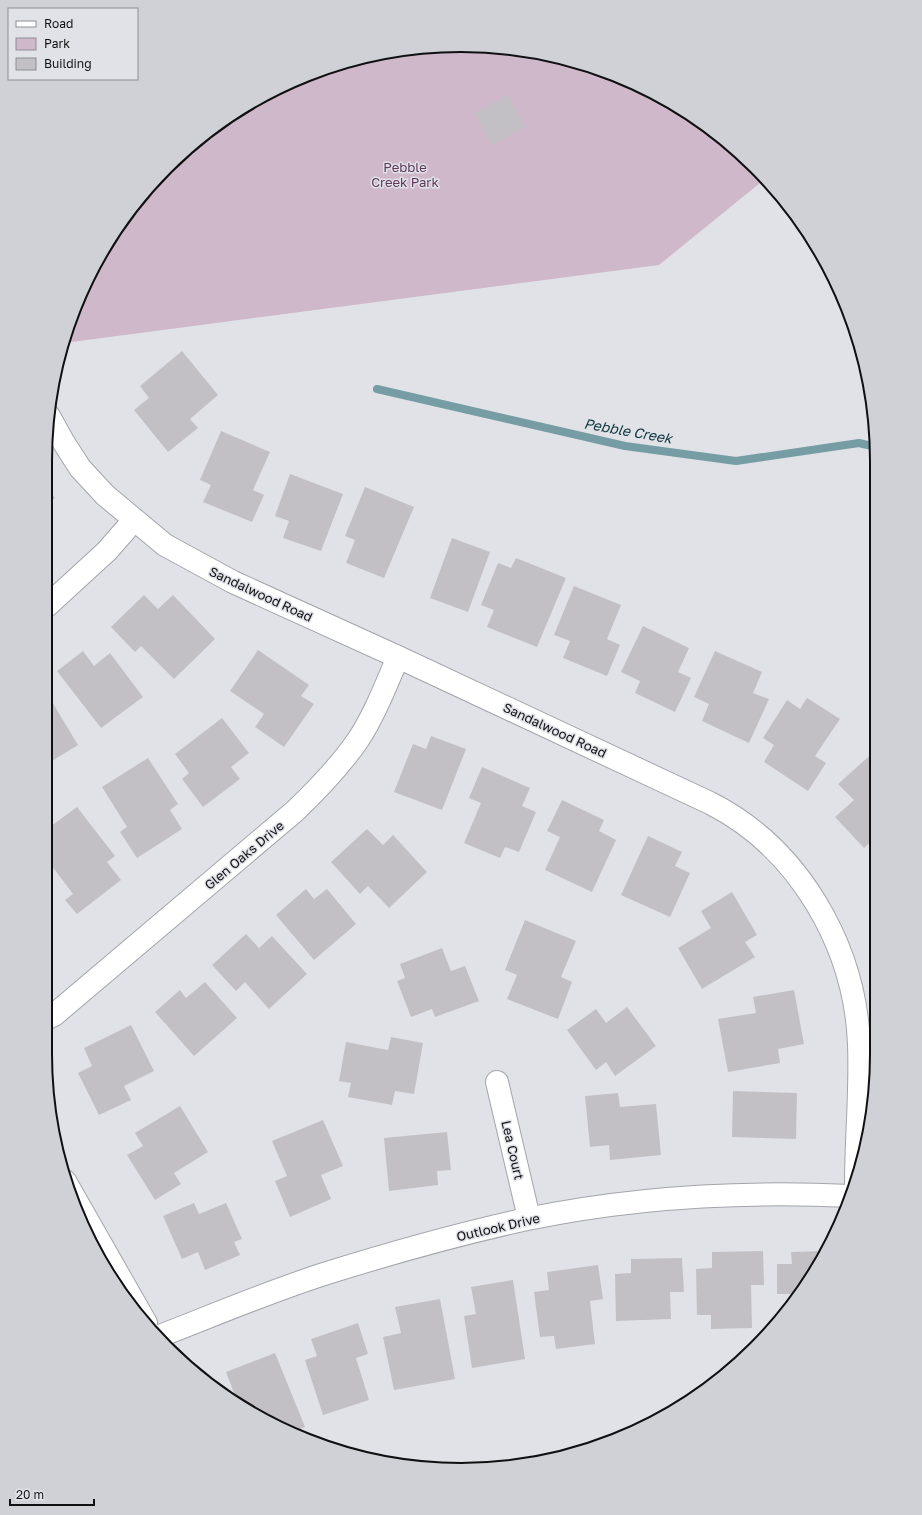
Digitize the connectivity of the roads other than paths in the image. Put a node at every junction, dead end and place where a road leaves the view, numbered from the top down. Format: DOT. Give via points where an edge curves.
graph roads {
  1 [pos="54,425"];
  2 [pos="134,520"];
  3 [pos="52,601"];
  4 [pos="398,657"];
  5 [pos="52,1016"];
  6 [pos="497,1082"];
  7 [pos="857,1158"];
  8 [pos="844,1196"];
  9 [pos="83,1212"];
  10 [pos="529,1218"];
  11 [pos="127,1289"];
  12 [pos="164,1335"];
  1 -- 2 [label="street, Sandalwood Road" via="80,468 105,495"];
  2 -- 3 [label="street" via="107,551"];
  2 -- 4 [label="street, Sandalwood Road" via="165,545 233,582"];
  4 -- 5 [label="street, Glen Oaks Drive" via="383,693 358,739 311,795"];
  4 -- 7 [label="street, Sandalwood Road" via="728,812 787,862 810,893 830,929 845,969 855,1009 859,1044"];
  6 -- 10 [label="street, Lea Court"];
  8 -- 10 [label="street, Outlook Drive" via="796,1194 660,1199"];
  9 -- 11 [label="street"];
  10 -- 12 [label="street, Outlook Drive" via="397,1252 322,1275"];
}
